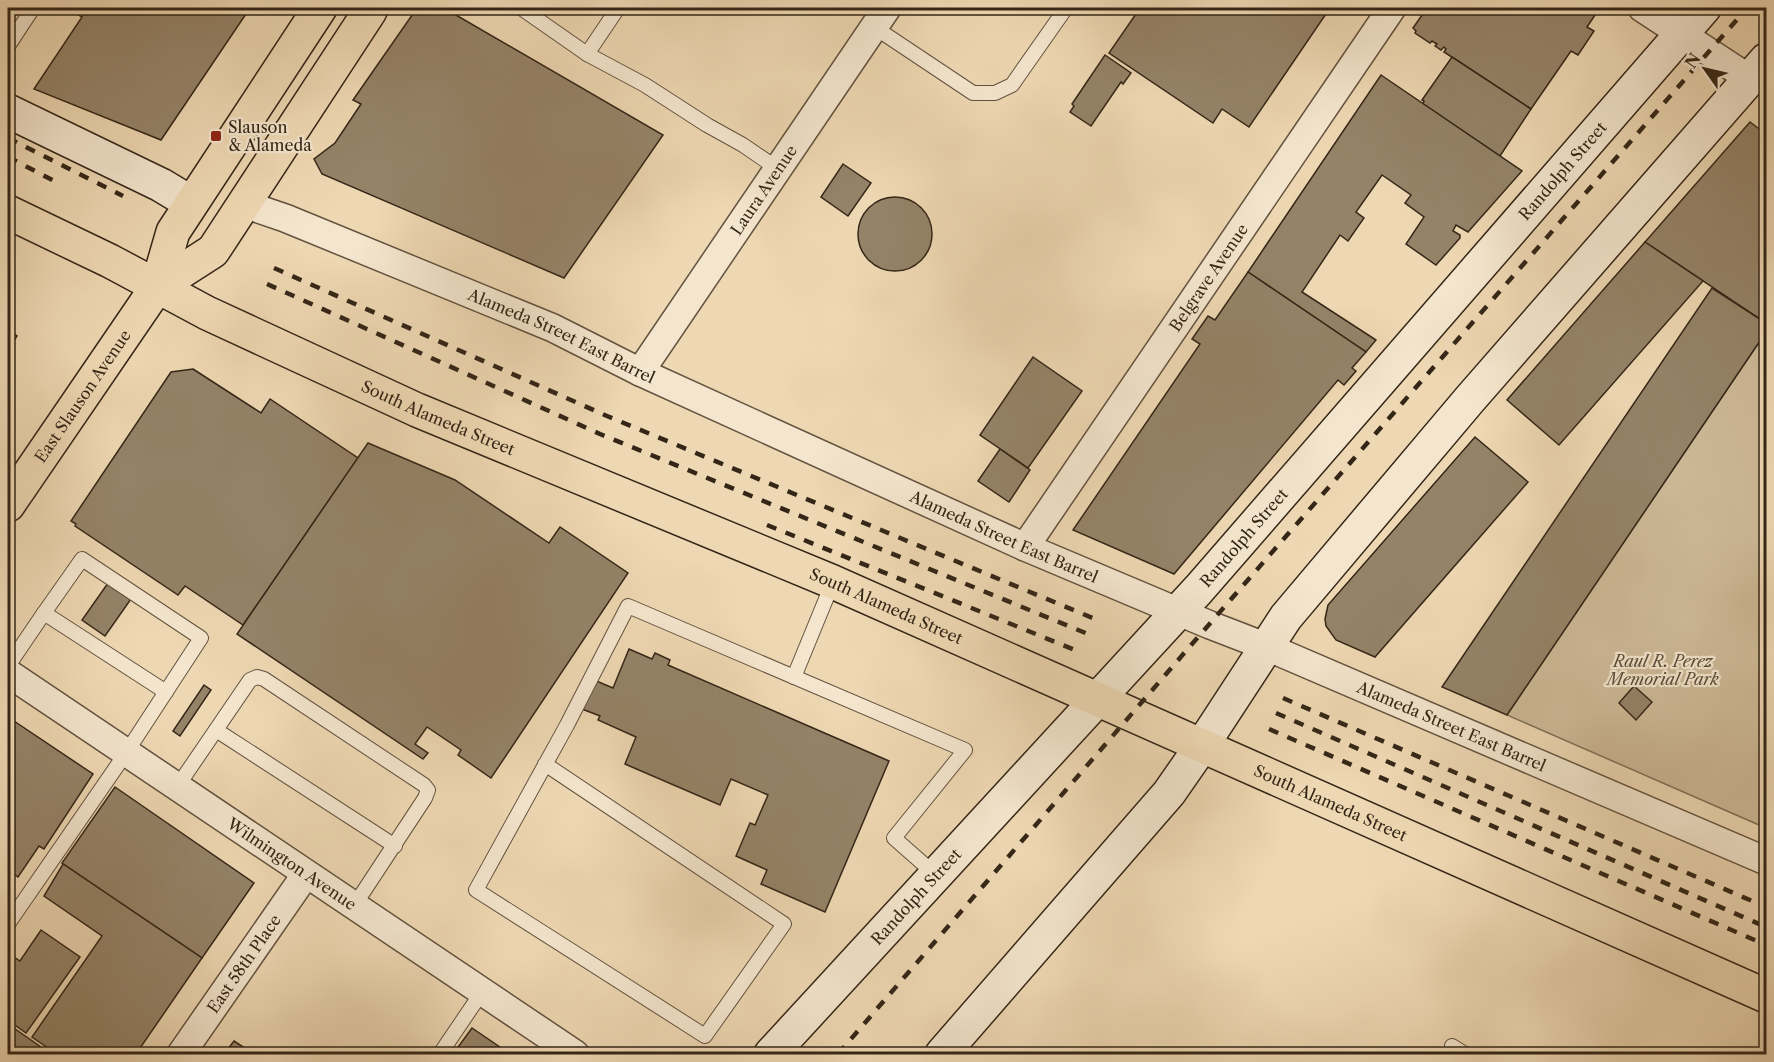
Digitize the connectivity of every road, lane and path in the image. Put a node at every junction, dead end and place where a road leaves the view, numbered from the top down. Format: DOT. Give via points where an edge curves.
graph roads {
  1 [pos="33,8"];
  2 [pos="320,8"];
  3 [pos="370,8"];
  4 [pos="521,8"];
  5 [pos="618,8"];
  6 [pos="1066,8"];
  7 [pos="1392,8"];
  8 [pos="1642,8"];
  9 [pos="1704,8"];
  10 [pos="881,17"];
  11 [pos="1681,33"];
  12 [pos="8,46"];
  13 [pos="587,54"];
  14 [pos="1758,69"];
  15 [pos="8,111"];
  16 [pos="778,169"];
  17 [pos="191,203"];
  18 [pos="244,204"];
  19 [pos="8,212"];
  20 [pos="157,286"];
  21 [pos="640,372"];
  22 [pos="8,505"];
  23 [pos="1024,547"];
  24 [pos="833,582"];
  25 [pos="1179,611"];
  26 [pos="44,613"];
  27 [pos="1267,647"];
  28 [pos="8,666"];
  29 [pos="8,673"];
  30 [pos="794,677"];
  31 [pos="166,692"];
  32 [pos="1098,700"];
  33 [pos="216,730"];
  34 [pos="1202,747"];
  35 [pos="126,753"];
  36 [pos="545,764"];
  37 [pos="177,787"];
  38 [pos="394,846"];
  39 [pos="1767,861"];
  40 [pos="306,874"];
  41 [pos="936,875"];
  42 [pos="354,906"];
  43 [pos="8,924"];
  44 [pos="482,992"];
  45 [pos="1767,996"];
  46 [pos="1452,1046"];
  47 [pos="181,1054"];
  48 [pos="440,1054"];
  49 [pos="574,1054"];
  50 [pos="771,1054"];
  51 [pos="942,1054"];
  52 [pos="1465,1054"];
  1 -- 12 [label="lane"];
  2 -- 17 [label="main road, East Slauson Avenue"];
  3 -- 18 [label="main road, East Slauson Avenue"];
  4 -- 13 [label="lane"];
  5 -- 13 [label="lane"];
  6 -- 10 [label="lane" via="1012,85 995,93 974,93"];
  7 -- 23 [label="street, Belgrave Avenue"];
  8 -- 11 [label="street"];
  9 -- 11 [label="street, Randolph Street"];
  10 -- 16 [label="street, Laura Avenue"];
  11 -- 14 [label="street"];
  11 -- 25 [label="street, Randolph Street"];
  13 -- 16 [label="lane" via="645,85"];
  14 -- 27 [label="street" via="1462,408 1286,617"];
  15 -- 17 [label="street"];
  16 -- 21 [label="street, Laura Avenue"];
  17 -- 20 [label="main road, East Slauson Avenue" via="172,232"];
  18 -- 20 [label="main road, East Slauson Avenue" via="213,250"];
  18 -- 21 [label="street, Alameda Street East Barrel" via="553,328"];
  19 -- 20 [label="main road, South Alameda Street"];
  20 -- 22 [label="main road, East Slauson Avenue"];
  20 -- 24 [label="main road, South Alameda Street" via="417,410"];
  21 -- 23 [label="street, Alameda Street East Barrel"];
  23 -- 25 [label="street, Alameda Street East Barrel"];
  24 -- 30 [label="lane"];
  24 -- 32 [label="main road, South Alameda Street"];
  25 -- 27 [label="street, Alameda Street East Barrel"];
  25 -- 32 [label="street, Randolph Street"];
  26 -- 28 [label="lane"];
  26 -- 31 [label="lane"];
  26 -- 31 [label="lane" via="82,559 201,638"];
  27 -- 34 [label="street"];
  27 -- 39 [label="street, Alameda Street East Barrel"];
  29 -- 35 [label="street, Wilmington Avenue"];
  30 -- 36 [label="lane" via="628,606"];
  30 -- 41 [label="lane" via="965,750 894,838"];
  31 -- 35 [label="lane"];
  32 -- 34 [label="main road, South Alameda Street"];
  32 -- 41 [label="street, Randolph Street"];
  33 -- 37 [label="lane"];
  33 -- 38 [label="lane"];
  33 -- 38 [label="lane" via="250,680 264,679 428,790"];
  34 -- 45 [label="main road, South Alameda Street"];
  34 -- 51 [label="street" via="1168,793"];
  35 -- 37 [label="street, Wilmington Avenue"];
  35 -- 43 [label="lane"];
  36 -- 36 [label="lane" via="476,890 705,1036 784,924"];
  37 -- 40 [label="street, Wilmington Avenue"];
  38 -- 42 [label="lane"];
  40 -- 42 [label="street, Wilmington Avenue"];
  40 -- 47 [label="street, East 58th Place"];
  41 -- 50 [label="street, Randolph Street"];
  42 -- 44 [label="street, Wilmington Avenue"];
  44 -- 48 [label="lane"];
  44 -- 49 [label="street, Wilmington Avenue"];
  46 -- 52 [label="lane"];
}
